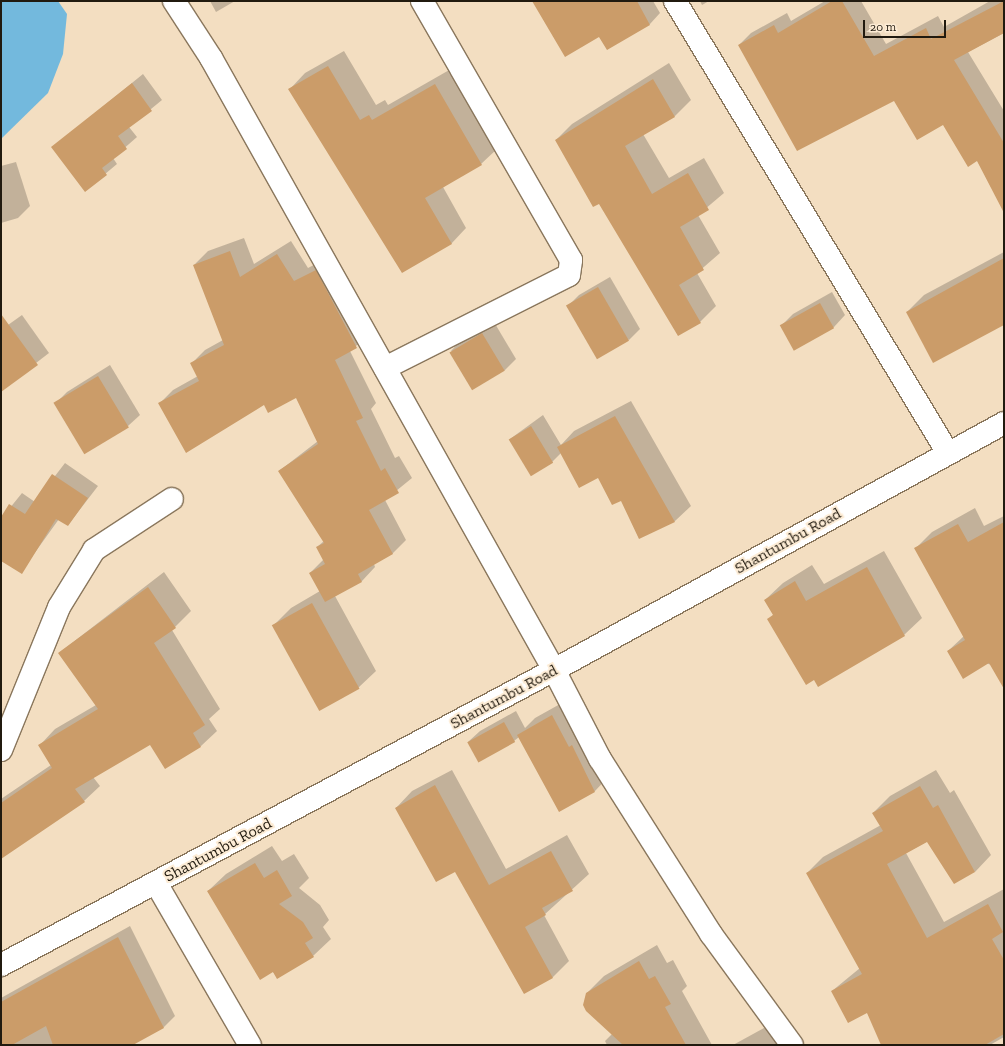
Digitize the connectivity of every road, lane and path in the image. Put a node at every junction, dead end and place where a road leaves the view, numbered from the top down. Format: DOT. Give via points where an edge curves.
graph roads {
  1 [pos="174,1"];
  2 [pos="422,1"];
  3 [pos="675,1"];
  4 [pos="385,368"];
  5 [pos="1004,423"];
  6 [pos="948,453"];
  7 [pos="172,499"];
  8 [pos="554,670"];
  9 [pos="1,750"];
  10 [pos="156,883"];
  11 [pos="1,965"];
  12 [pos="250,1045"];
  13 [pos="792,1045"];
  1 -- 4 [label="street" via="211,58"];
  2 -- 4 [label="street" via="571,260 569,275"];
  3 -- 6 [label="street"];
  4 -- 8 [label="street"];
  5 -- 6 [label="street, Shantumbu Road"];
  6 -- 8 [label="street, Shantumbu Road"];
  7 -- 9 [label="street" via="94,550 59,607"];
  8 -- 10 [label="street, Shantumbu Road"];
  8 -- 13 [label="street" via="608,773 711,934"];
  10 -- 11 [label="street, Shantumbu Road"];
  10 -- 12 [label="street"];
}
